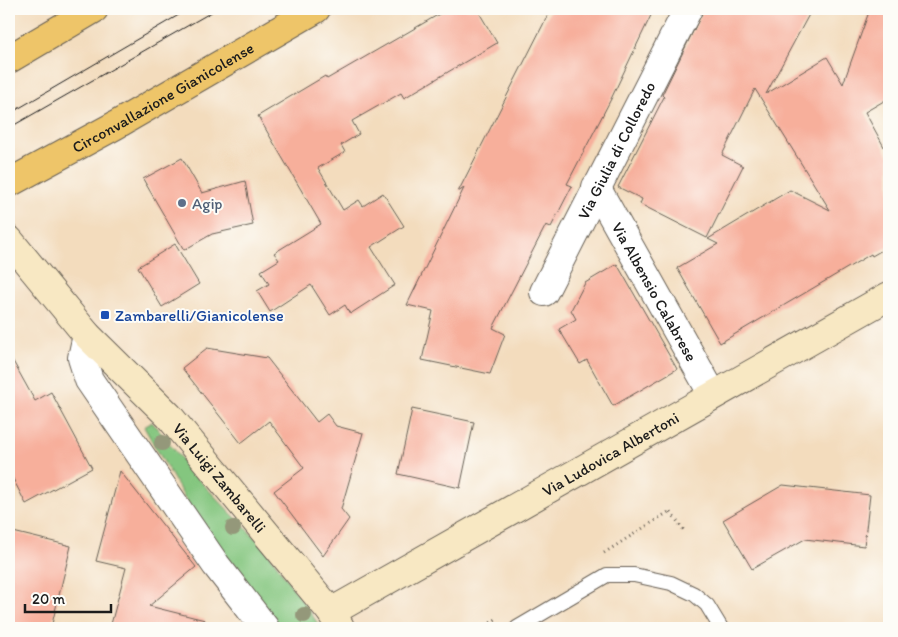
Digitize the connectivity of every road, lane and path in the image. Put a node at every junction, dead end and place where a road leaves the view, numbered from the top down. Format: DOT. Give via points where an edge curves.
graph roads {
  1 [pos="94,9"];
  2 [pos="316,9"];
  3 [pos="688,9"];
  4 [pos="9,59"];
  5 [pos="9,183"];
  6 [pos="596,187"];
  7 [pos="9,240"];
  8 [pos="544,292"];
  9 [pos="889,296"];
  10 [pos="87,334"];
  11 [pos="713,395"];
  12 [pos="336,620"];
  13 [pos="265,628"];
  14 [pos="517,628"];
  15 [pos="721,628"];
  1 -- 4 [label="main road"];
  2 -- 5 [label="main road, Circonvallazione Gianicolense"];
  3 -- 6 [label="street, Via Giulia di Colloredo"];
  6 -- 8 [label="street, Via Giulia di Colloredo"];
  6 -- 11 [label="street, Via Albensio Calabrese"];
  7 -- 10 [label="street, Via Luigi Zambarelli"];
  9 -- 11 [label="street, Via Ludovica Albertoni"];
  10 -- 12 [label="street, Via Luigi Zambarelli" via="169,416"];
  10 -- 13 [label="street" via="82,358 89,380 216,565"];
  11 -- 12 [label="street, Via Ludovica Albertoni"];
  14 -- 15 [label="lane" via="606,575 671,583 708,605"];
}
